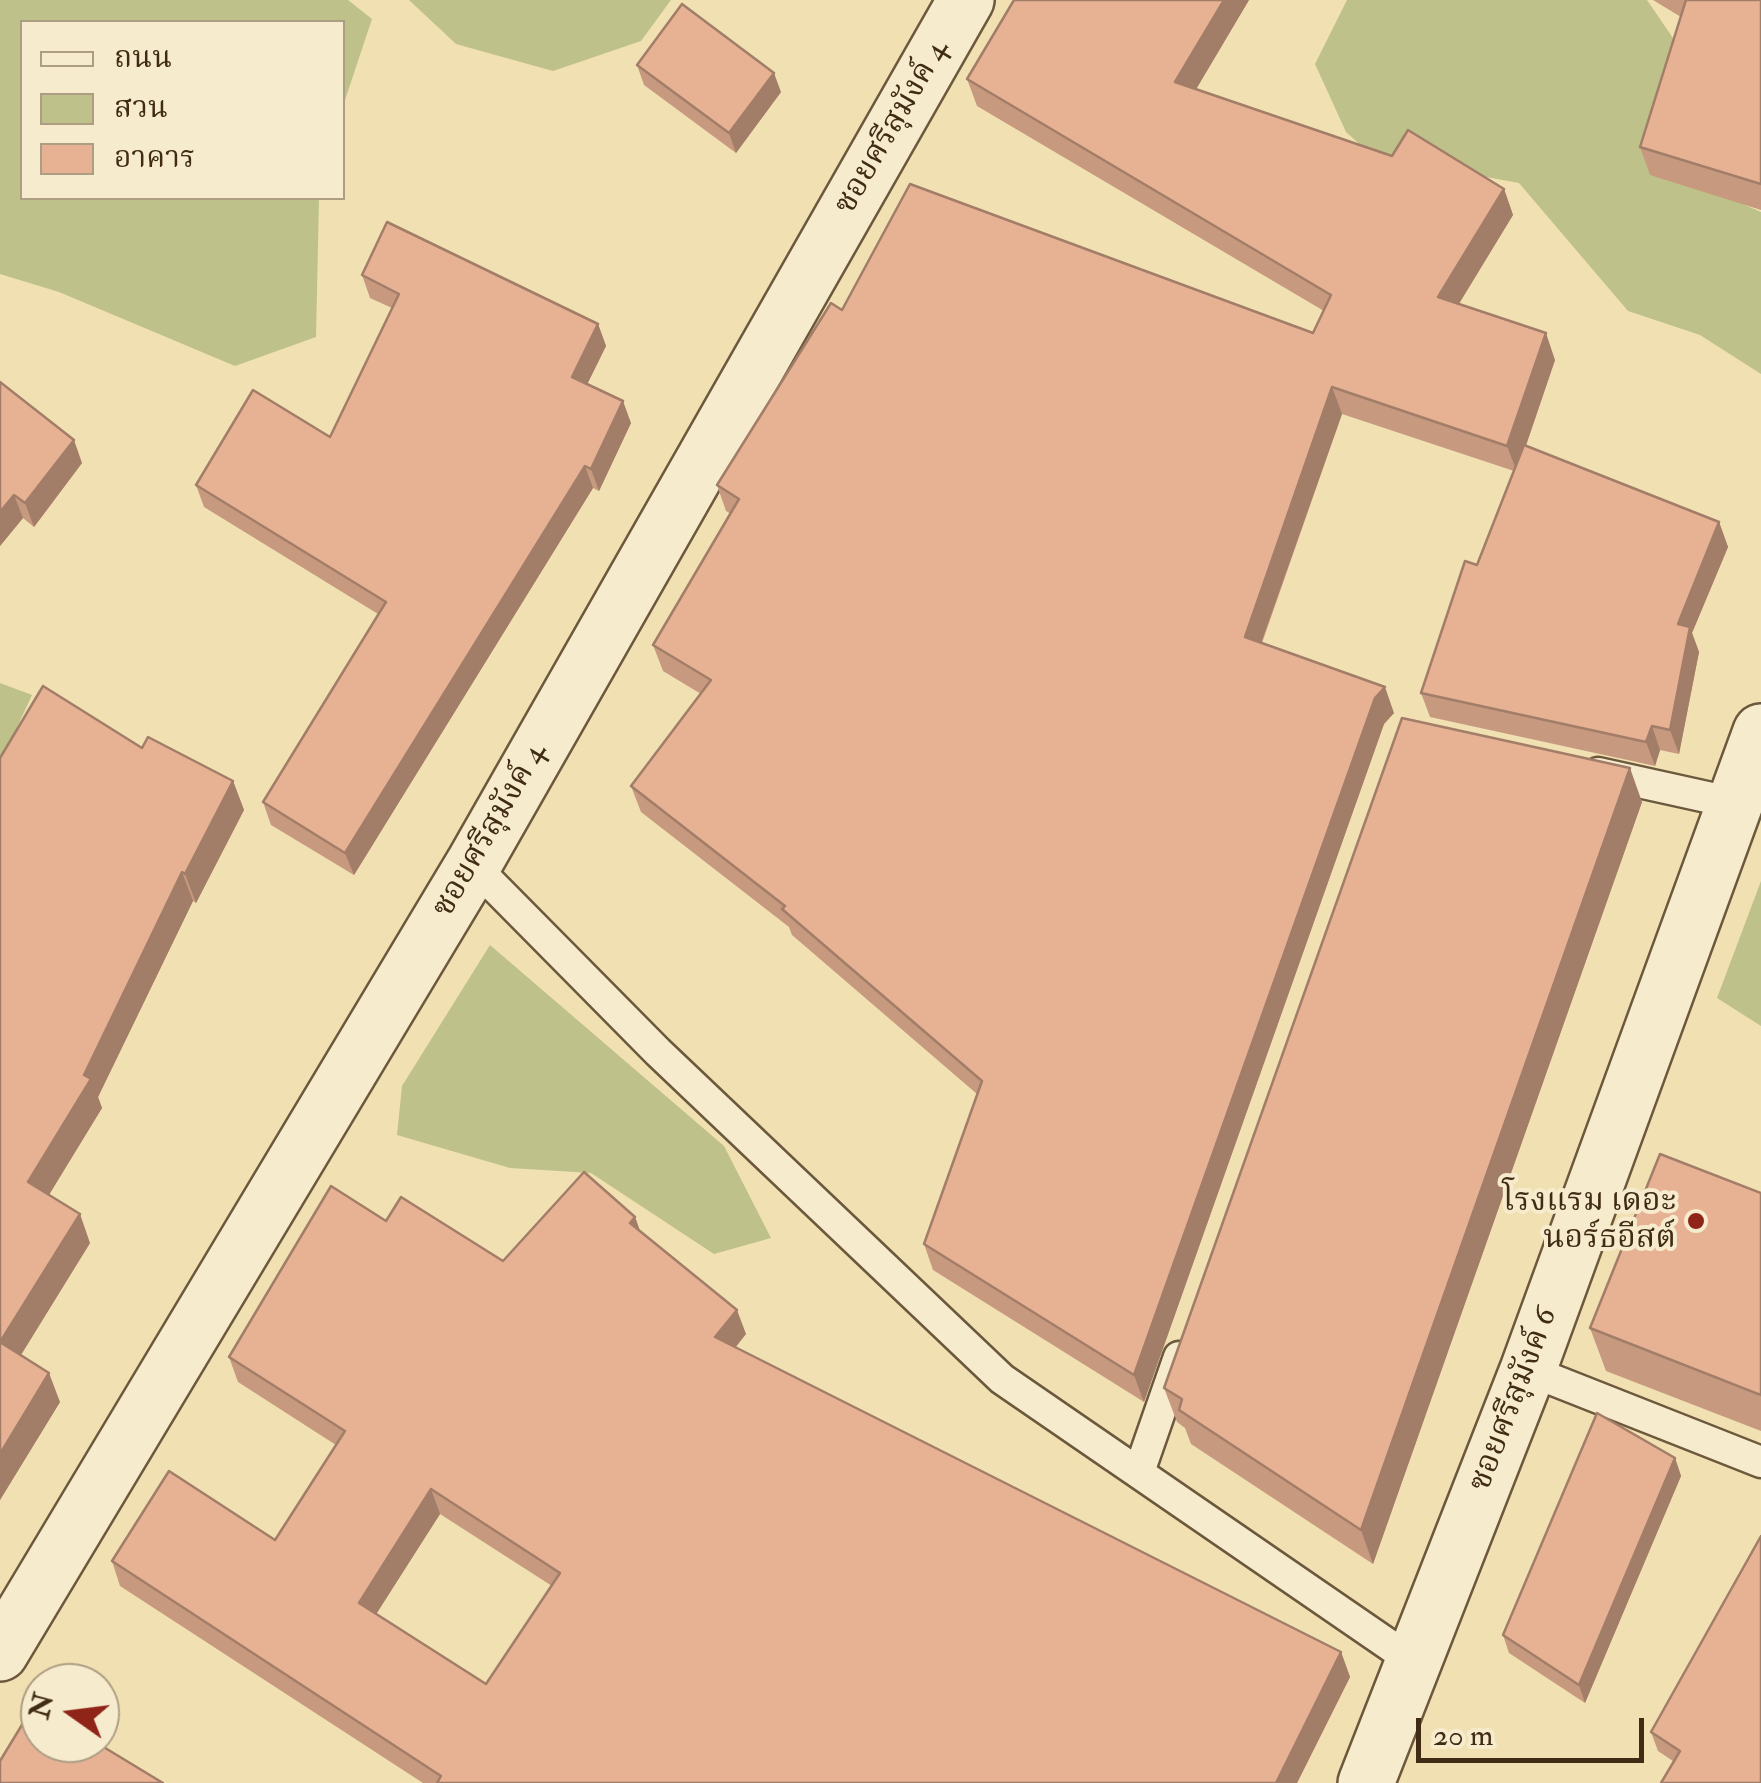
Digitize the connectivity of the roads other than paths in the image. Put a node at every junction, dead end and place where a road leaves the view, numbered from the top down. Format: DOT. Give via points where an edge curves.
graph roads {
  1 [pos="966,0"];
  2 [pos="1761,732"];
  3 [pos="1568,767"];
  4 [pos="1734,803"];
  5 [pos="473,865"];
  6 [pos="1191,1324"];
  7 [pos="1528,1370"];
  8 [pos="1761,1462"];
  9 [pos="1139,1472"];
  10 [pos="0,1652"];
  11 [pos="1412,1660"];
  12 [pos="1366,1783"];
  1 -- 5 [label="street, ซอยศรีสุมังค์ 4"];
  2 -- 4 [label="street, ซอยศรีสุมังค์ 6"];
  3 -- 4 [label="lane"];
  4 -- 7 [label="street, ซอยศรีสุมังค์ 6"];
  5 -- 9 [label="lane" via="658,1052 1002,1379"];
  5 -- 10 [label="street, ซอยศรีสุมังค์ 4"];
  6 -- 9 [label="lane"];
  7 -- 8 [label="lane"];
  7 -- 11 [label="street, ซอยศรีสุมังค์ 6"];
  9 -- 11 [label="lane"];
  11 -- 12 [label="street, ซอยศรีสุมังค์ 6"];
}
